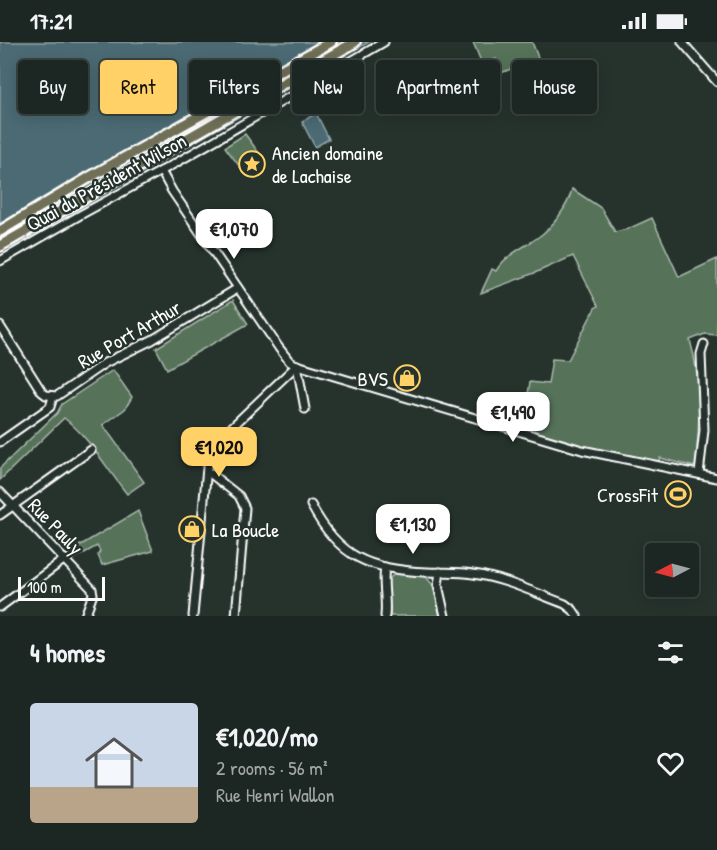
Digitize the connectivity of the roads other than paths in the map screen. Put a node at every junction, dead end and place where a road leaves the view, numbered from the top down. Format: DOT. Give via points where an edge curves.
graph roads {
  1 [pos="331,42"];
  2 [pos="355,42"];
  3 [pos="384,42"];
  4 [pos="682,42"];
  5 [pos="717,82"];
  6 [pos="161,171"];
  7 [pos="0,231"];
  8 [pos="4,243"];
  9 [pos="0,261"];
  10 [pos="238,288"];
  11 [pos="0,326"];
  12 [pos="704,344"];
  13 [pos="297,365"];
  14 [pos="53,397"];
  15 [pos="305,409"];
  16 [pos="0,442"];
  17 [pos="92,450"];
  18 [pos="207,474"];
  19 [pos="699,474"];
  20 [pos="717,478"];
  21 [pos="0,492"];
  22 [pos="311,505"];
  23 [pos="13,506"];
  24 [pos="0,515"];
  25 [pos="65,559"];
  26 [pos="385,567"];
  27 [pos="440,572"];
  28 [pos="0,607"];
  29 [pos="85,616"];
  30 [pos="194,616"];
  31 [pos="236,616"];
  32 [pos="385,616"];
  33 [pos="445,616"];
  34 [pos="575,616"];
  1 -- 7 [label="main road"];
  2 -- 8 [label="main road"];
  3 -- 6 [label="street, Quai du Président Wilson"];
  4 -- 5 [label="street"];
  6 -- 9 [label="street, Quai du Président Wilson"];
  6 -- 10 [label="street"];
  10 -- 13 [label="street" via="279,348"];
  10 -- 14 [label="street, Rue Port Arthur"];
  11 -- 14 [label="street" via="38,387"];
  12 -- 19 [label="street" via="704,430"];
  13 -- 15 [label="street"];
  13 -- 18 [label="street" via="212,447"];
  13 -- 19 [label="street" via="582,450"];
  14 -- 16 [label="street, Rue Port Arthur" via="50,407"];
  17 -- 23 [label="street"];
  18 -- 30 [label="street"];
  18 -- 31 [label="street" via="239,496 245,508"];
  19 -- 20 [label="street"];
  21 -- 23 [label="street, Rue Pauly"];
  22 -- 26 [label="street" via="347,551 370,564"];
  23 -- 24 [label="street"];
  23 -- 25 [label="street, Rue Pauly"];
  25 -- 28 [label="street"];
  25 -- 29 [label="street, Rue Pauly" via="94,591"];
  26 -- 27 [label="street"];
  26 -- 32 [label="street"];
  27 -- 33 [label="street" via="438,585"];
  27 -- 34 [label="street" via="488,577 565,603"];
}
